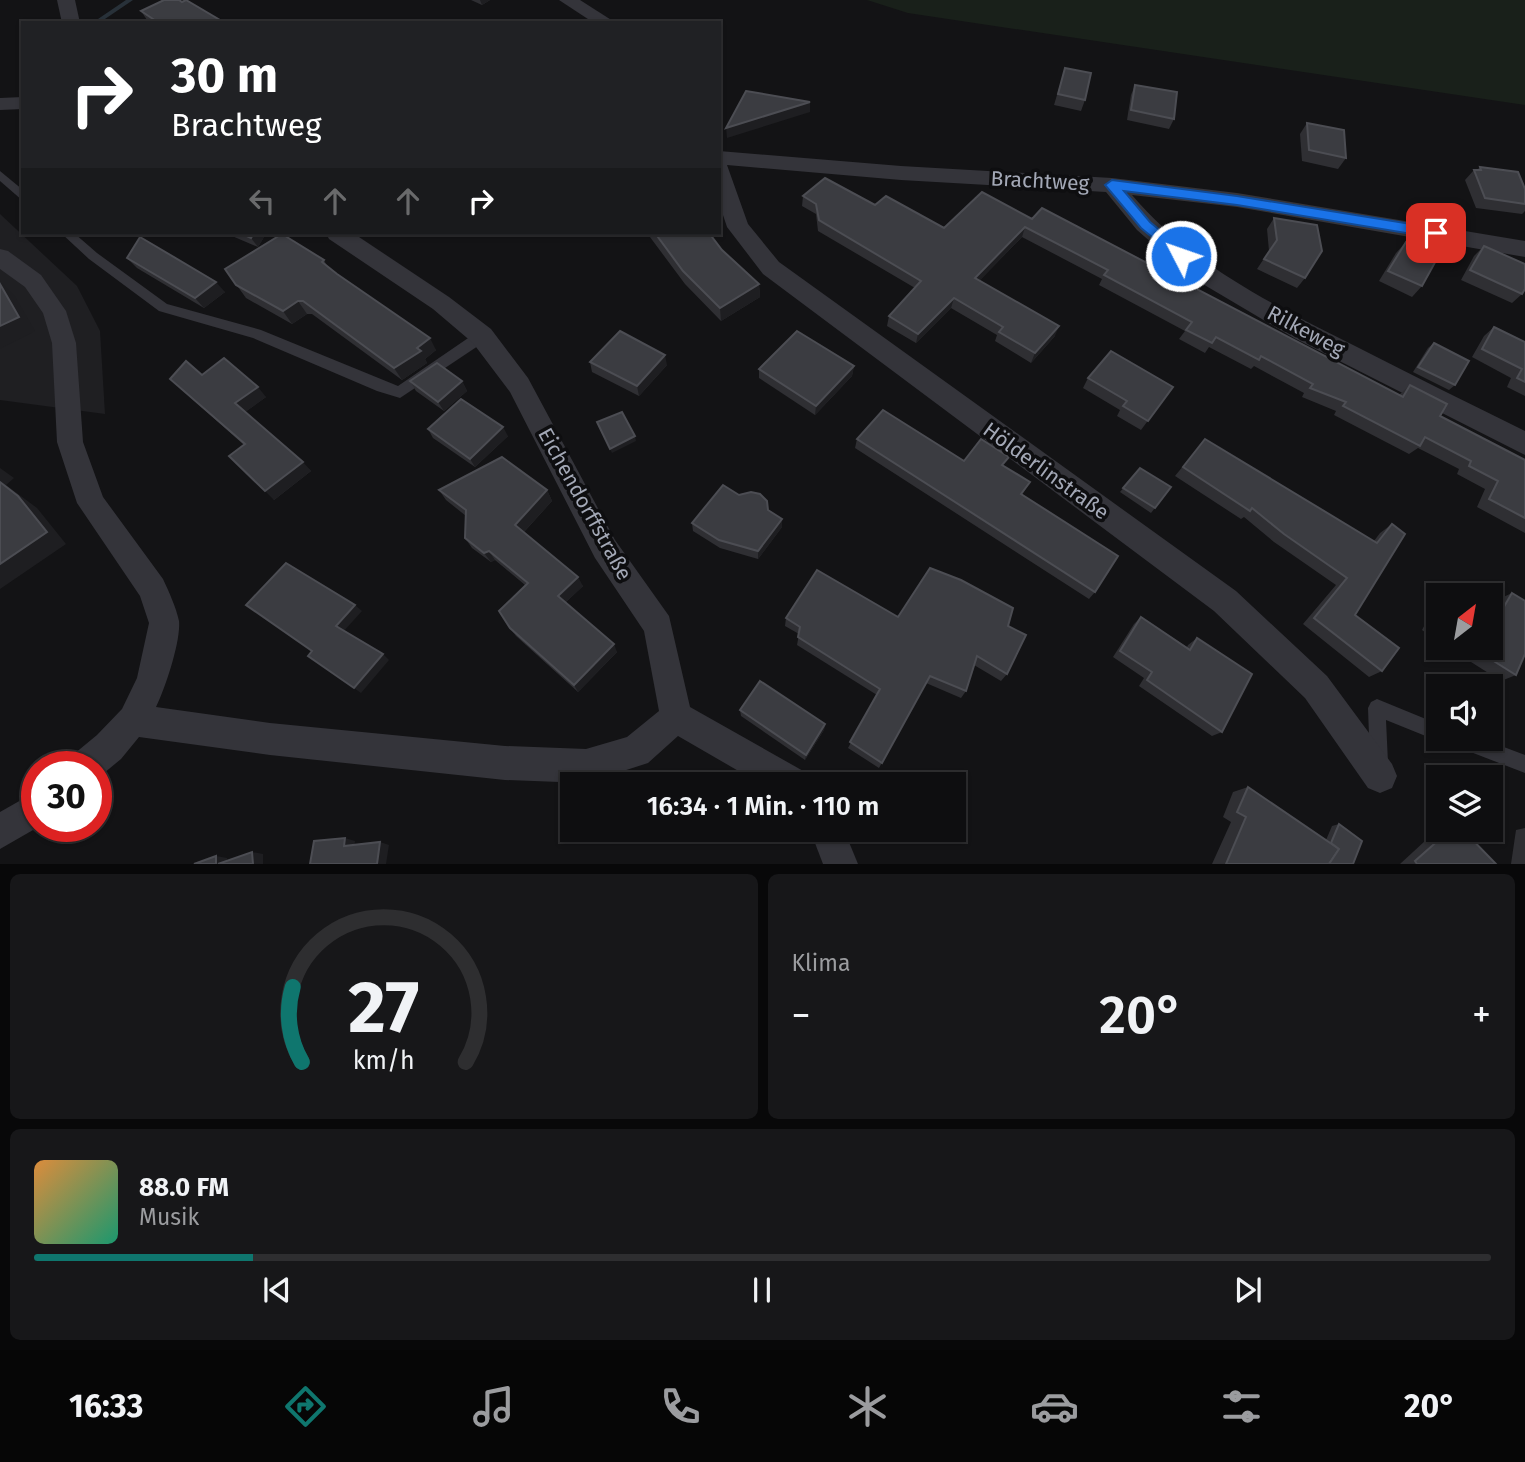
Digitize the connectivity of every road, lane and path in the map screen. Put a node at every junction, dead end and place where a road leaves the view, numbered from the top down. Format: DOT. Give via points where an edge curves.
graph roads {
  1 [pos="66,0"];
  2 [pos="568,0"];
  3 [pos="71,21"];
  4 [pos="604,21"];
  5 [pos="21,103"];
  6 [pos="0,104"];
  7 [pos="721,158"];
  8 [pos="0,175"];
  9 [pos="721,175"];
  10 [pos="1112,185"];
  11 [pos="21,195"];
  12 [pos="69,235"];
  13 [pos="340,235"];
  14 [pos="1525,249"];
  15 [pos="0,257"];
  16 [pos="482,337"];
  17 [pos="1525,444"];
  18 [pos="676,718"];
  19 [pos="133,720"];
  20 [pos="1426,727"];
  21 [pos="105,751"];
  22 [pos="1490,751"];
  23 [pos="1525,764"];
  24 [pos="772,772"];
  25 [pos="1380,776"];
  26 [pos="21,818"];
  27 [pos="0,832"];
  28 [pos="832,842"];
  29 [pos="841,863"];
  1 -- 3 [label="street"];
  2 -- 4 [label="street"];
  5 -- 6 [label="street"];
  7 -- 10 [label="street, Brachtweg"];
  8 -- 11 [label="lane"];
  9 -- 25 [label="street, Hölderlinstraße" via="738,227 771,268 1225,601 1316,687"];
  10 -- 14 [label="street, Brachtweg" via="1237,200"];
  10 -- 17 [label="street, Rilkeweg" via="1145,225 1199,271 1303,331"];
  12 -- 16 [label="lane" via="163,308 256,334 400,392"];
  13 -- 16 [label="street, Eichendorffstraße" via="441,303"];
  15 -- 19 [label="street" via="33,281 54,311 65,343 70,442 91,503 153,589 164,622 152,681"];
  16 -- 18 [label="street, Eichendorffstraße" via="519,384 605,549 658,626"];
  18 -- 19 [label="street" via="636,751 586,766 505,763"];
  18 -- 24 [label="street"];
  19 -- 21 [label="street"];
  20 -- 25 [label="lane" via="1377,708"];
  22 -- 23 [label="lane"];
  26 -- 27 [label="street"];
  28 -- 29 [label="street"];
}
